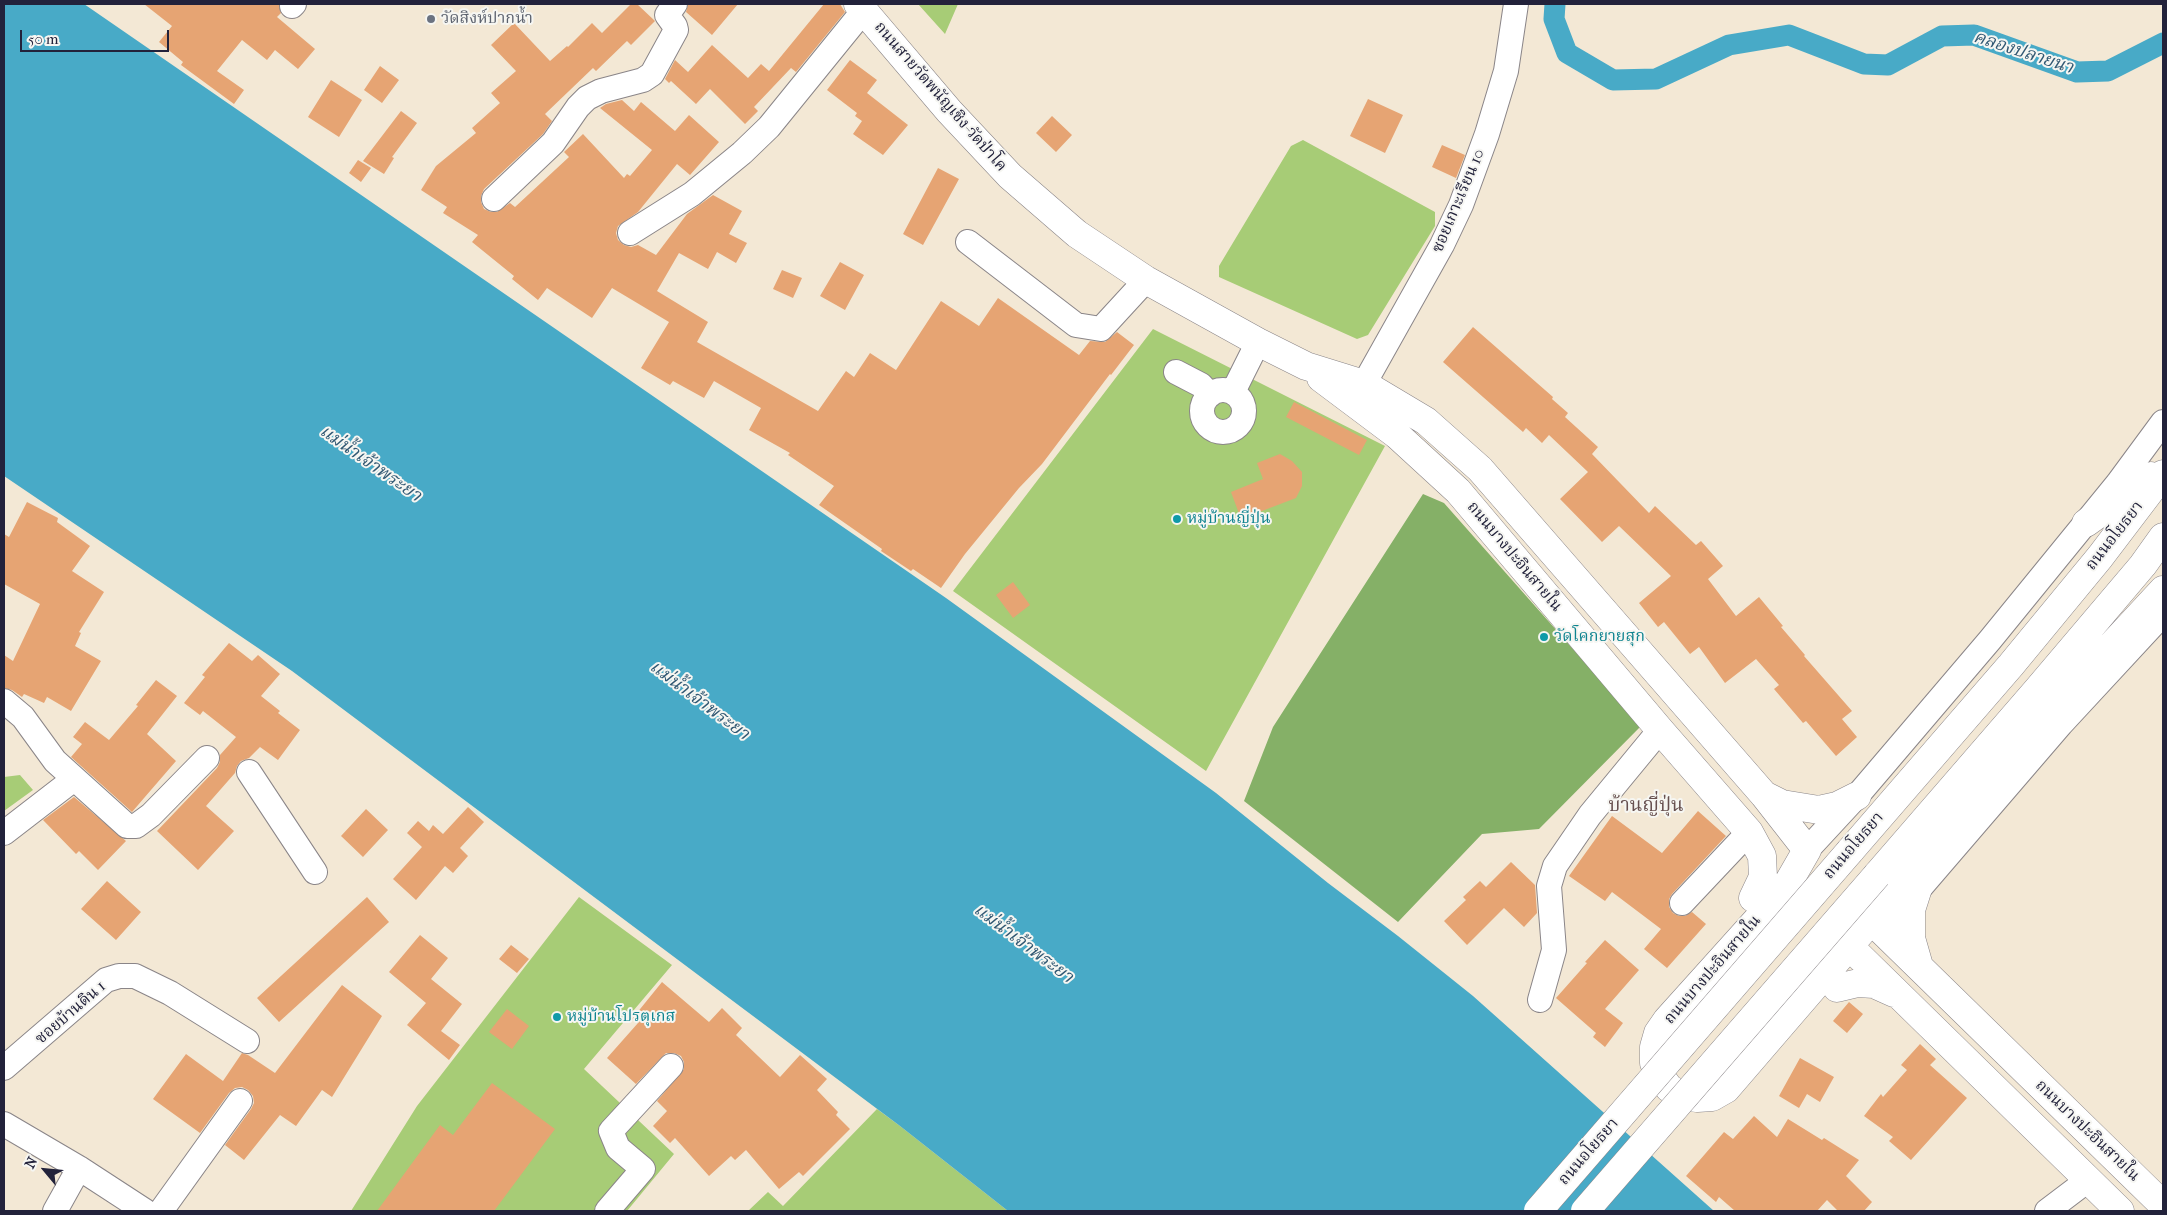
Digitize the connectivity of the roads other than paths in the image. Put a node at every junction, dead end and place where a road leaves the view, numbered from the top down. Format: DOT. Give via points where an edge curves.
graph roads {
  1 [pos="675,4"];
  2 [pos="1516,4"];
  3 [pos="861,7"];
  4 [pos="494,199"];
  5 [pos="630,233"];
  6 [pos="968,242"];
  7 [pos="1146,280"];
  8 [pos="1196,307"];
  9 [pos="1258,342"];
  10 [pos="1306,366"];
  11 [pos="1176,372"];
  12 [pos="1364,384"];
  13 [pos="1233,392"];
  14 [pos="1210,395"];
  15 [pos="2163,422"];
  16 [pos="2163,467"];
  17 [pos="2163,474"];
  18 [pos="2086,524"];
  19 [pos="2163,537"];
  20 [pos="2163,590"];
  21 [pos="2163,614"];
  22 [pos="4,701"];
  23 [pos="1660,730"];
  24 [pos="207,758"];
  25 [pos="249,772"];
  26 [pos="74,780"];
  27 [pos="1764,795"];
  28 [pos="1857,796"];
  29 [pos="1749,832"];
  30 [pos="4,833"];
  31 [pos="1807,850"];
  32 [pos="314,872"];
  33 [pos="1918,888"];
  34 [pos="1752,898"];
  35 [pos="1682,903"];
  36 [pos="1877,925"];
  37 [pos="1855,952"];
  38 [pos="1919,966"];
  39 [pos="1837,988"];
  40 [pos="1902,997"];
  41 [pos="1540,1000"];
  42 [pos="247,1040"];
  43 [pos="671,1066"];
  44 [pos="4,1068"];
  45 [pos="240,1100"];
  46 [pos="4,1124"];
  47 [pos="79,1168"];
  48 [pos="2088,1180"];
  49 [pos="2163,1205"];
  50 [pos="55,1211"];
  51 [pos="146,1211"];
  52 [pos="161,1211"];
  53 [pos="606,1211"];
  54 [pos="1538,1211"];
  55 [pos="1585,1211"];
  56 [pos="2047,1211"];
  57 [pos="2120,1211"];
  1 -- 4 [label="street" via="667,15 676,30 652,74 643,80 601,90 587,98 553,143"];
  2 -- 12 [label="street, ซอยเกาะเรียน 10" via="1506,71 1461,205"];
  3 -- 5 [label="street" via="769,127 692,194"];
  3 -- 7 [label="main road, ถนนสายวัดพนัญเชิง-วัดป่าโค" via="949,111 1010,176 1077,234"];
  6 -- 7 [label="street" via="1076,325 1101,329"];
  7 -- 8 [label="main road, ถนนสายวัดพนัญเชิง-วัดป่าโค"];
  8 -- 9 [label="main road, ถนนบางปะอินสายใน"];
  9 -- 10 [label="main road, ถนนบางปะอินสายใน"];
  9 -- 13 [label="street"];
  10 -- 12 [label="main road, ถนนบางปะอินสายใน"];
  10 -- 23 [label="main road, ถนนบางปะอินสายใน" via="1397,435 1458,492"];
  11 -- 14 [label="street"];
  12 -- 27 [label="main road, ถนนบางปะอินสายใน" via="1426,421 1480,469"];
  13 -- 14 [label="street" via="1217,391"];
  13 -- 14 [label="street" via="1243,404 1244,412 1242,420 1230,431 1214,430 1208,425 1203,410"];
  15 -- 18 [label="street, ถนนอโยธยา"];
  16 -- 18 [label="main road"];
  17 -- 54 [label="main road, ถนนอโยธยา, bridge" via="2017,658"];
  18 -- 28 [label="street, ถนนอโยธยา"];
  19 -- 55 [label="main road, bridge" via="2038,689"];
  20 -- 36 [label="main road" via="2066,696"];
  21 -- 33 [label="street"];
  22 -- 26 [label="street" via="23,717 55,761"];
  23 -- 29 [label="main road, ถนนบางปะอินสายใน"];
  23 -- 41 [label="street" via="1590,815 1555,866 1550,886 1554,950"];
  24 -- 26 [label="street" via="136,826 127,826"];
  25 -- 32 [label="street"];
  26 -- 30 [label="street"];
  27 -- 28 [label="main road" via="1782,804 1819,810"];
  27 -- 31 [label="main road, ถนนบางปะอินสายใน"];
  28 -- 31 [label="street, ถนนอโยธยา"];
  29 -- 34 [label="main road, ถนนบางปะอินสายใน" via="1762,856 1763,877"];
  29 -- 35 [label="street"];
  31 -- 34 [label="main road, ถนนบางปะอินสายใน" via="1771,878"];
  31 -- 37 [label="main road, ถนนบางปะอินสายใน" via="1784,890 1658,1033 1654,1063 1660,1076 1669,1088 1692,1098 1712,1097 1726,1089"];
  33 -- 36 [label="street"];
  33 -- 38 [label="main road" via="1910,910 1910,938"];
  34 -- 39 [label="main road, ถนนบางปะอินสายใน" via="1642,1025 1636,1045 1637,1066 1644,1086 1658,1102 1676,1113 1697,1117 1718,1114 1737,1104"];
  36 -- 37 [label="main road, ถนนบางปะอินสายใน"];
  36 -- 38 [label="main road, ถนนบางปะอินสายใน"];
  37 -- 39 [label="main road, ถนนบางปะอินสายใน"];
  37 -- 40 [label="main road, ถนนบางปะอินสายใน"];
  38 -- 49 [label="main road, ถนนบางปะอินสายใน"];
  39 -- 40 [label="main road" via="1858,983 1874,984"];
  40 -- 48 [label="main road, ถนนบางปะอินสายใน"];
  42 -- 44 [label="street, ซอยบ้านดิน 1" via="170,993 135,976 119,976 106,980"];
  43 -- 53 [label="street" via="611,1131 618,1148 643,1170"];
  45 -- 52 [label="street"];
  46 -- 47 [label="street"];
  47 -- 50 [label="street"];
  47 -- 51 [label="street"];
  48 -- 56 [label="street"];
  48 -- 57 [label="main road, ถนนบางปะอินสายใน"];
}
